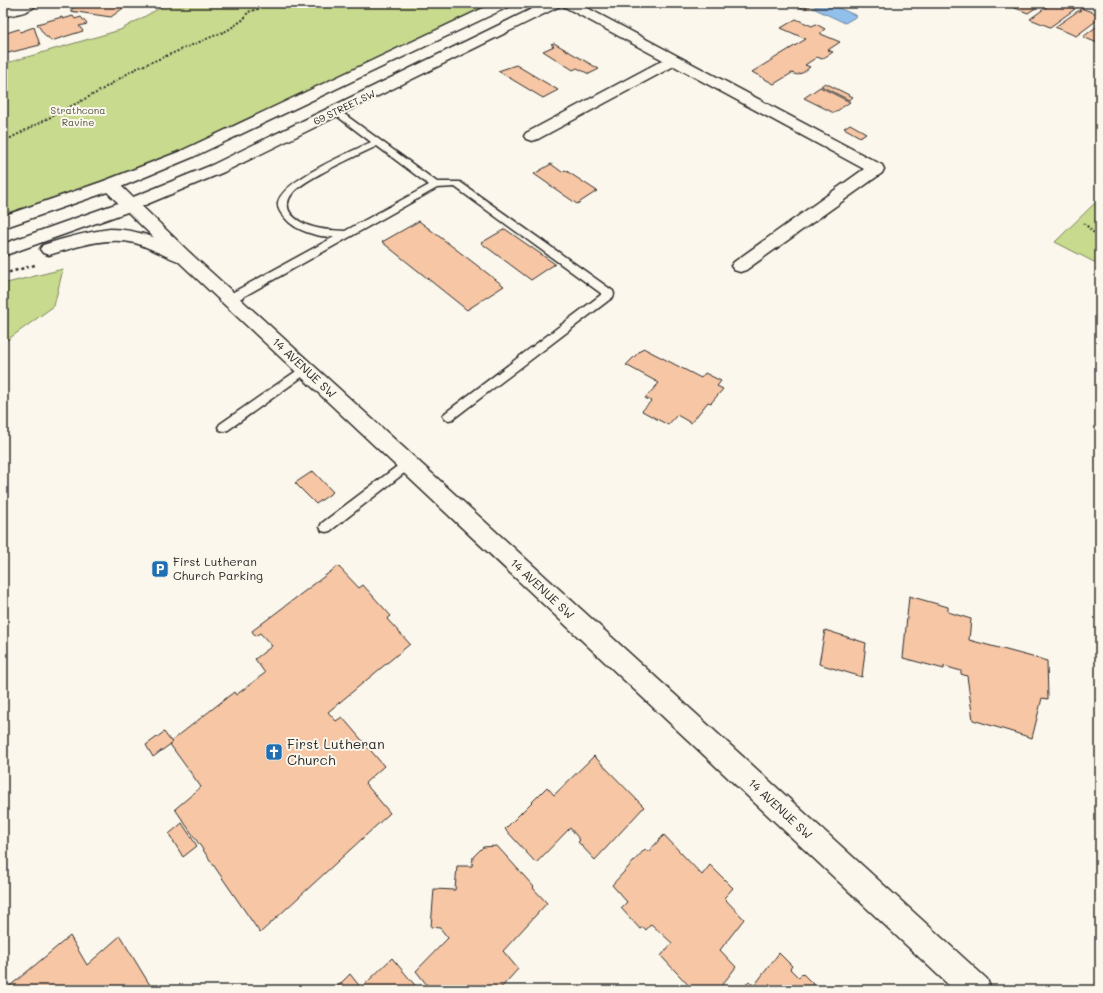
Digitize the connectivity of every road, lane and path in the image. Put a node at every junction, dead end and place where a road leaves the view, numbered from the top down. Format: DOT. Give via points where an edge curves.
graph roads {
  1 [pos="31,3"];
  2 [pos="260,3"];
  3 [pos="504,3"];
  4 [pos="555,3"];
  5 [pos="568,3"];
  6 [pos="3,13"];
  7 [pos="674,60"];
  8 [pos="336,111"];
  9 [pos="532,136"];
  10 [pos="3,142"];
  11 [pos="377,142"];
  12 [pos="110,185"];
  13 [pos="435,185"];
  14 [pos="131,204"];
  15 [pos="3,222"];
  16 [pos="1084,223"];
  17 [pos="348,233"];
  18 [pos="1100,239"];
  19 [pos="3,250"];
  20 [pos="184,257"];
  21 [pos="3,259"];
  22 [pos="740,266"];
  23 [pos="230,299"];
  24 [pos="306,369"];
  25 [pos="449,416"];
  26 [pos="224,427"];
  27 [pos="408,464"];
  28 [pos="326,527"];
  29 [pos="976,990"];
  1 -- 6 [label="street"];
  2 -- 10 [label="path" via="258,9 248,12 244,19 228,30 135,69 102,90"];
  3 -- 12 [label="street" via="212,143"];
  4 -- 8 [label="street, 69 STREET SW"];
  5 -- 7 [label="street"];
  7 -- 9 [label="street"];
  7 -- 22 [label="street" via="876,168"];
  8 -- 11 [label="lane"];
  8 -- 14 [label="street, 69 STREET SW" via="221,167"];
  11 -- 13 [label="lane"];
  11 -- 17 [label="lane" via="301,180 291,187 283,203 287,215 301,227 321,234"];
  12 -- 14 [label="street, 14 AVENUE SW"];
  12 -- 15 [label="street"];
  13 -- 17 [label="lane"];
  13 -- 25 [label="lane" via="457,184 609,294"];
  14 -- 19 [label="street, 69 STREET SW"];
  14 -- 20 [label="street, 14 AVENUE SW"];
  16 -- 18 [label="path"];
  17 -- 23 [label="lane"];
  20 -- 21 [label="street" via="148,241 111,235 78,240"];
  20 -- 23 [label="street, 14 AVENUE SW"];
  23 -- 24 [label="street, 14 AVENUE SW"];
  24 -- 26 [label="lane"];
  24 -- 27 [label="street, 14 AVENUE SW"];
  27 -- 28 [label="lane"];
  27 -- 29 [label="street, 14 AVENUE SW"];
}
